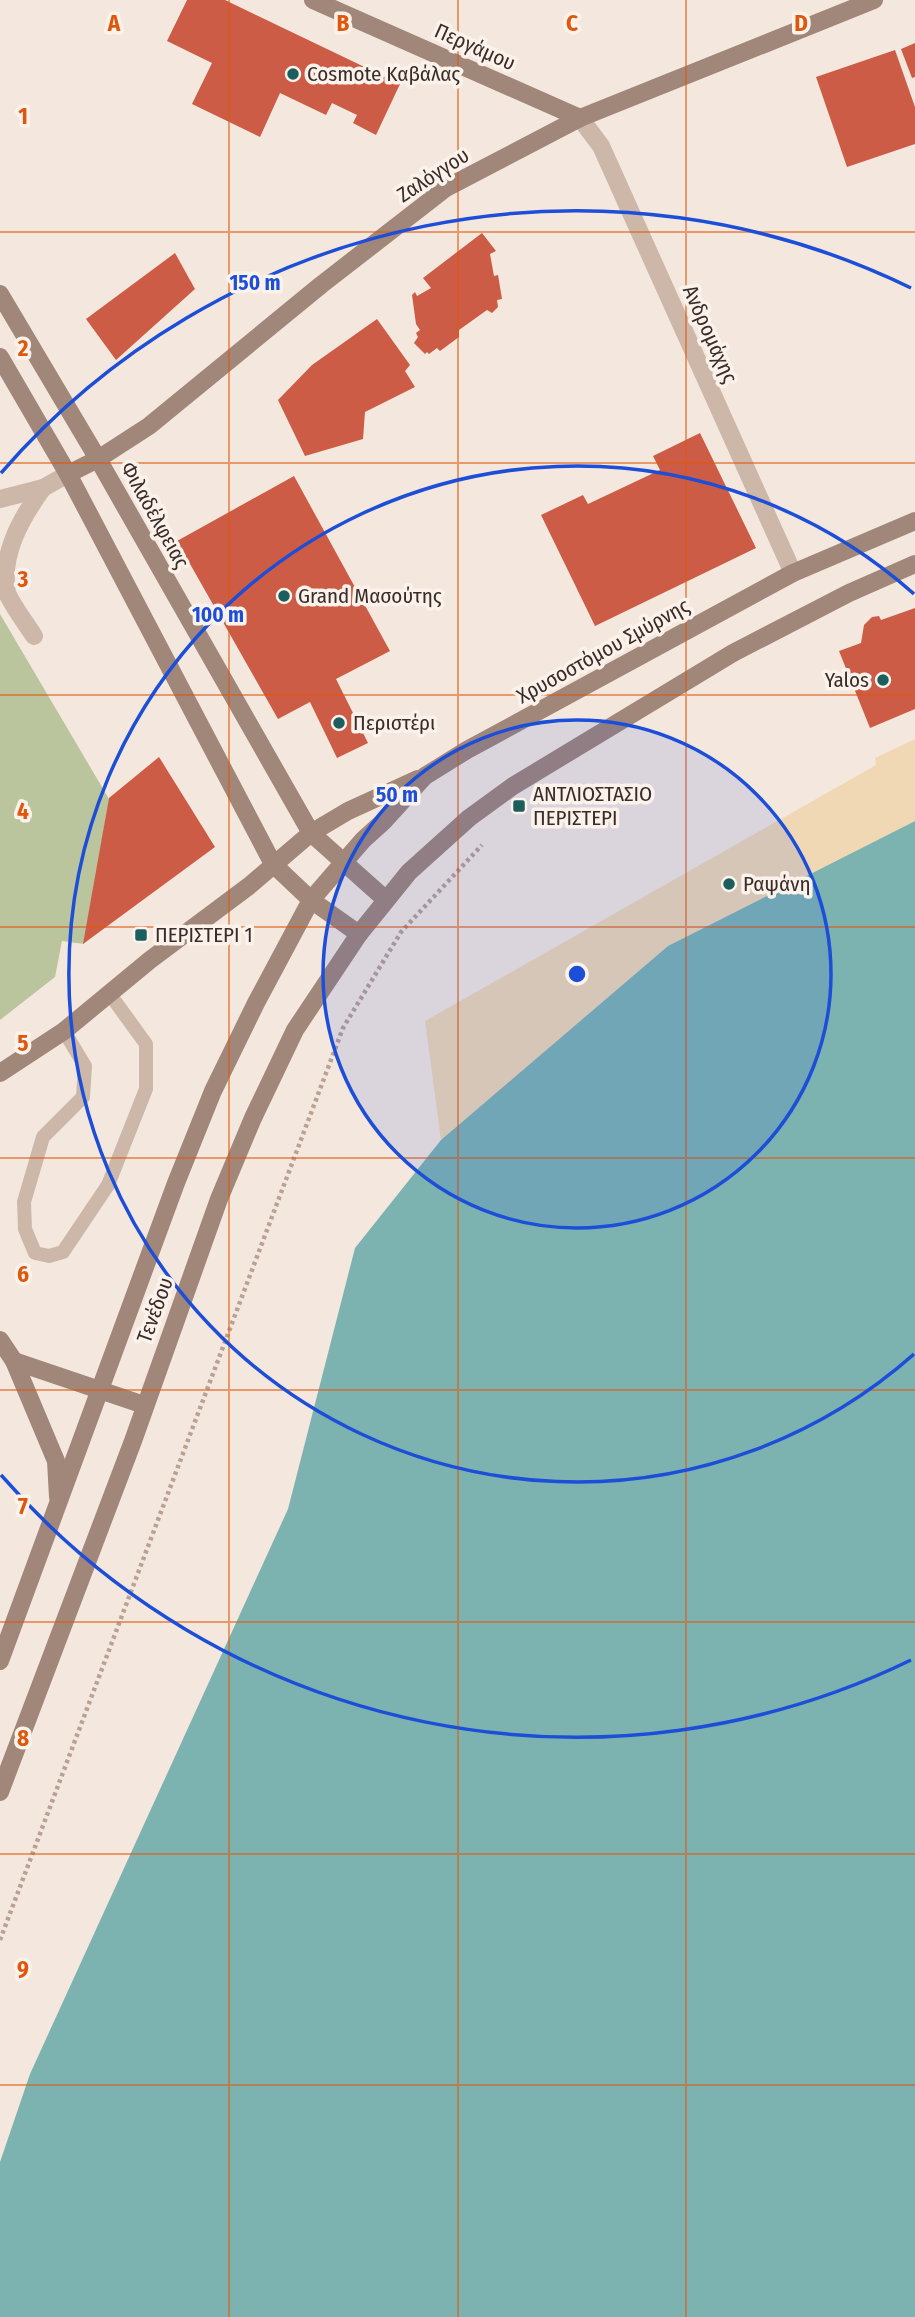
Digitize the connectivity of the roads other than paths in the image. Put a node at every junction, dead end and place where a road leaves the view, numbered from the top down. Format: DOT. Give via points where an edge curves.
graph roads {
  1 [pos="313,0"];
  2 [pos="874,0"];
  3 [pos="580,118"];
  4 [pos="0,294"];
  5 [pos="0,358"];
  6 [pos="98,459"];
  7 [pos="68,474"];
  8 [pos="43,488"];
  9 [pos="0,499"];
  10 [pos="915,521"];
  11 [pos="915,564"];
  12 [pos="793,573"];
  13 [pos="34,636"];
  14 [pos="425,776"];
  15 [pos="311,833"];
  16 [pos="343,863"];
  17 [pos="273,864"];
  18 [pos="386,899"];
  19 [pos="311,900"];
  20 [pos="359,934"];
  21 [pos="109,993"];
  22 [pos="64,1031"];
  23 [pos="0,1073"];
  24 [pos="0,1340"];
  25 [pos="14,1360"];
  26 [pos="99,1390"];
  27 [pos="144,1405"];
  28 [pos="59,1504"];
  29 [pos="0,1661"];
  30 [pos="0,1792"];
  1 -- 3 [label="main road, Περγάμου"];
  2 -- 3 [label="main road, Ζαλόγγου"];
  3 -- 6 [label="main road, Ζαλόγγου" via="446,188 149,426"];
  3 -- 12 [label="street, Ανδρομάχης" via="601,146"];
  4 -- 6 [label="main road, Φιλαδέλφειας"];
  5 -- 7 [label="main road"];
  6 -- 7 [label="main road, Ζαλόγγου"];
  6 -- 15 [label="main road, Φιλαδέλφειας"];
  7 -- 8 [label="street"];
  7 -- 17 [label="main road"];
  8 -- 9 [label="street"];
  8 -- 13 [label="street" via="10,538 3,559 8,594"];
  10 -- 12 [label="main road, Χρυσοστόμου Σμύρνης"];
  11 -- 18 [label="main road, Τενέδου" via="733,653 513,786 469,818"];
  12 -- 14 [label="main road, Χρυσοστόμου Σμύρνης"];
  14 -- 15 [label="main road"];
  14 -- 16 [label="main road, Χρυσοστόμου Σμύρνης"];
  15 -- 16 [label="main road, Φιλαδέλφειας"];
  15 -- 17 [label="main road"];
  16 -- 18 [label="main road, Φιλαδέλφειας"];
  16 -- 19 [label="main road, Τενέδου"];
  17 -- 19 [label="main road"];
  17 -- 21 [label="main road"];
  18 -- 20 [label="main road, Τενέδου"];
  19 -- 20 [label="main road"];
  19 -- 26 [label="main road, Τενέδου" via="213,1091"];
  20 -- 27 [label="main road, Τενέδου" via="295,1030 253,1118"];
  21 -- 22 [label="main road"];
  21 -- 22 [label="lane" via="146,1044 146,1089 108,1185 63,1252 49,1256 35,1253 25,1229 24,1202 43,1138 83,1097 85,1066"];
  22 -- 23 [label="main road"];
  24 -- 25 [label="main road"];
  25 -- 26 [label="main road"];
  25 -- 28 [label="main road" via="56,1461"];
  26 -- 27 [label="main road"];
  26 -- 28 [label="main road, Τενέδου"];
  27 -- 30 [label="main road, Τενέδου"];
  28 -- 29 [label="main road, Τενέδου"];
}
